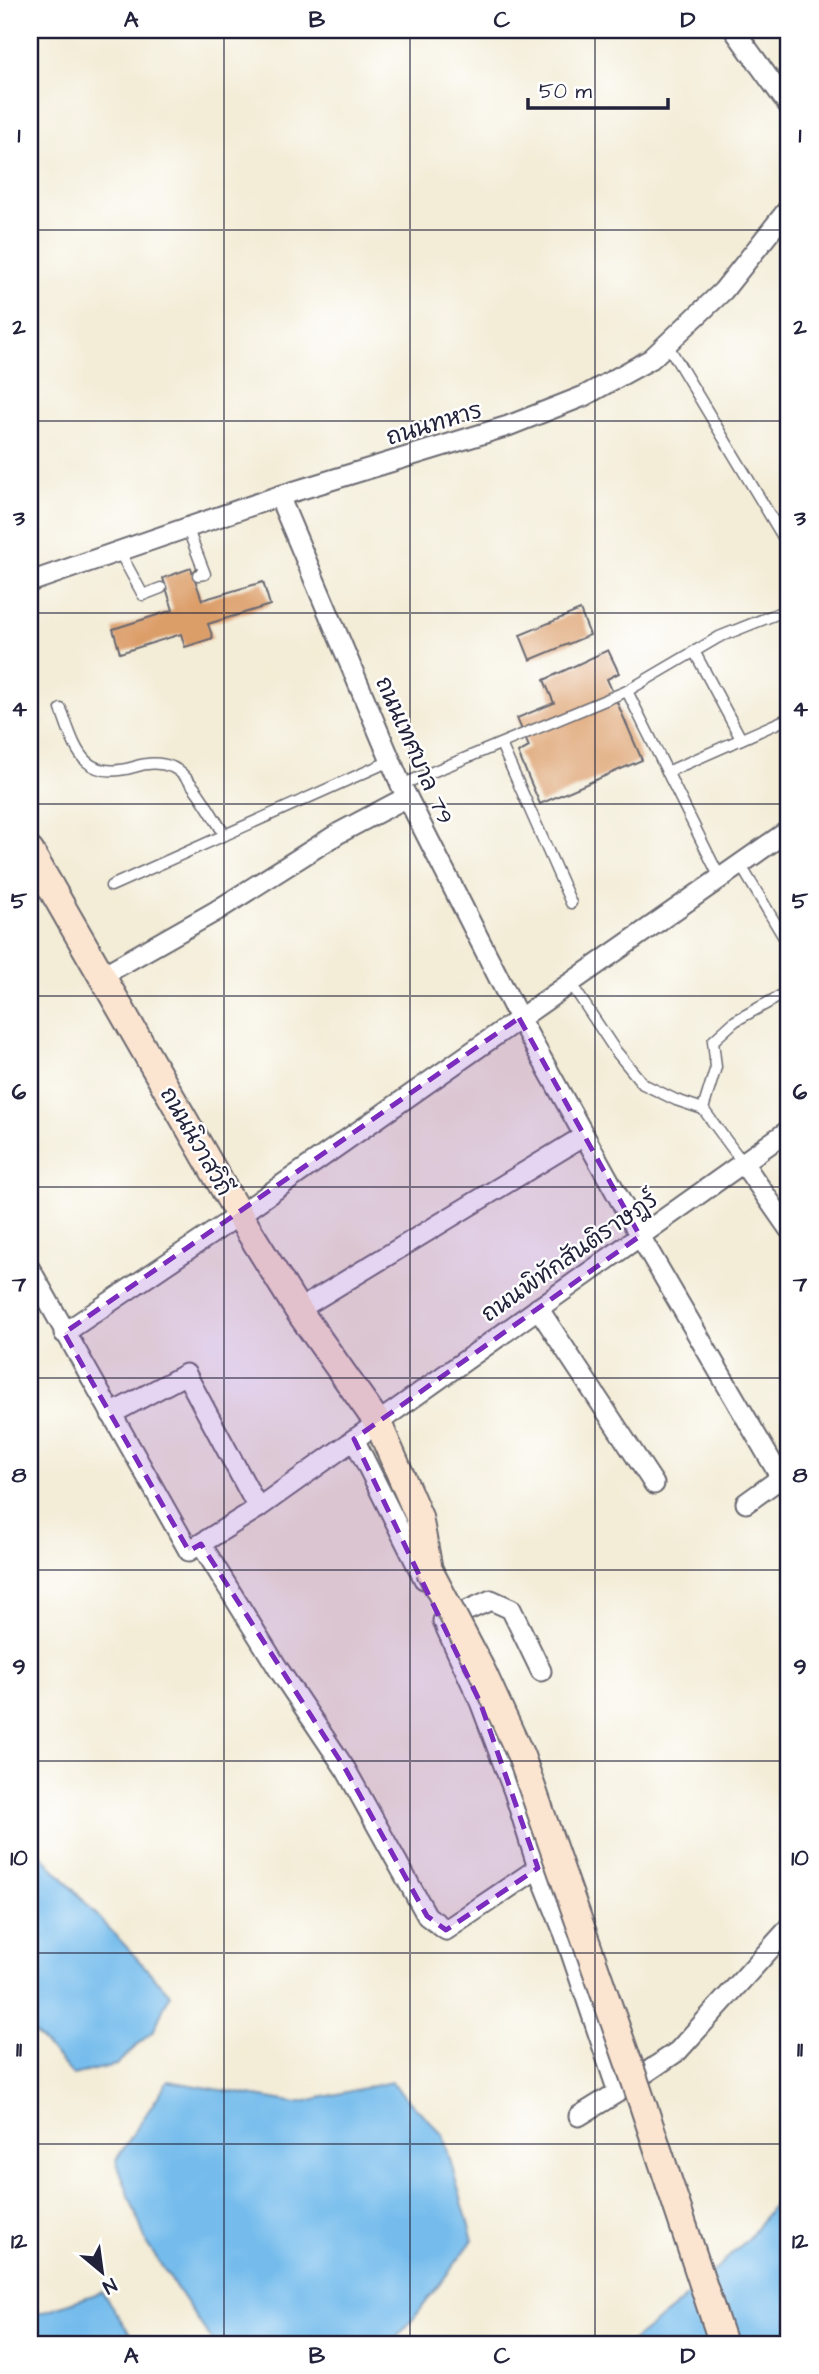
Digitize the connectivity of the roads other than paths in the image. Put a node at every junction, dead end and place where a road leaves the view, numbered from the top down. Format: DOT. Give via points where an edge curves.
graph roads {
  1 [pos="734,30"];
  2 [pos="789,106"];
  3 [pos="789,208"];
  4 [pos="667,344"];
  5 [pos="279,496"];
  6 [pos="187,527"];
  7 [pos="789,547"];
  8 [pos="119,551"];
  9 [pos="198,575"];
  10 [pos="30,582"];
  11 [pos="161,588"];
  12 [pos="789,608"];
  13 [pos="694,651"];
  14 [pos="627,691"];
  15 [pos="61,709"];
  16 [pos="789,719"];
  17 [pos="741,739"];
  18 [pos="501,744"];
  19 [pos="390,761"];
  20 [pos="667,772"];
  21 [pos="404,791"];
  22 [pos="789,830"];
  23 [pos="225,835"];
  24 [pos="30,851"];
  25 [pos="740,864"];
  26 [pos="720,878"];
  27 [pos="111,886"];
  28 [pos="571,902"];
  29 [pos="789,946"];
  30 [pos="103,975"];
  31 [pos="570,982"];
  32 [pos="789,991"];
  33 [pos="519,1018"];
  34 [pos="703,1109"];
  35 [pos="789,1130"];
  36 [pos="584,1136"];
  37 [pos="743,1163"];
  38 [pos="239,1214"];
  39 [pos="789,1229"];
  40 [pos="640,1236"];
  41 [pos="30,1269"];
  42 [pos="538,1308"];
  43 [pos="298,1310"];
  44 [pos="64,1333"];
  45 [pos="111,1414"];
  46 [pos="378,1423"];
  47 [pos="354,1439"];
  48 [pos="785,1475"];
  49 [pos="654,1484"];
  50 [pos="746,1503"];
  51 [pos="258,1508"];
  52 [pos="201,1544"];
  53 [pos="443,1621"];
  54 [pos="541,1671"];
  55 [pos="538,1868"];
  56 [pos="789,1928"];
  57 [pos="618,2092"];
  58 [pos="579,2116"];
  59 [pos="723,2344"];
  1 -- 2 [label="street"];
  3 -- 4 [label="street, ถนนทหาร" via="723,292"];
  4 -- 5 [label="street, ถนนทหาร" via="651,359 595,390 508,426"];
  4 -- 7 [label="lane"];
  5 -- 6 [label="street, ถนนทหาร"];
  5 -- 19 [label="street, ถนนเทศบาล 79"];
  6 -- 8 [label="street, ถนนทหาร"];
  6 -- 9 [label="lane" via="205,574"];
  8 -- 10 [label="street, ถนนทหาร"];
  8 -- 11 [label="lane" via="143,595"];
  12 -- 13 [label="lane"];
  13 -- 14 [label="lane"];
  13 -- 17 [label="lane"];
  14 -- 18 [label="lane"];
  14 -- 20 [label="lane"];
  15 -- 23 [label="lane" via="74,744 88,764 107,772 155,763 174,768 190,782"];
  16 -- 17 [label="lane"];
  17 -- 20 [label="lane"];
  18 -- 21 [label="lane"];
  18 -- 28 [label="lane"];
  19 -- 21 [label="street, ถนนเทศบาล 79"];
  19 -- 23 [label="lane"];
  20 -- 26 [label="lane"];
  21 -- 30 [label="street" via="216,911"];
  21 -- 33 [label="street, ถนนเทศบาล 79"];
  22 -- 25 [label="street"];
  23 -- 27 [label="lane"];
  24 -- 30 [label="main road, ถนนนิวาสวิถี"];
  25 -- 26 [label="street"];
  25 -- 29 [label="lane"];
  26 -- 31 [label="street"];
  30 -- 38 [label="main road, ถนนนิวาสวิถี"];
  31 -- 33 [label="street"];
  31 -- 34 [label="lane" via="643,1084"];
  32 -- 34 [label="lane" via="735,1021 713,1041 716,1067"];
  33 -- 36 [label="street, ถนนเทศบาล 79"];
  33 -- 38 [label="street"];
  34 -- 37 [label="lane"];
  35 -- 37 [label="street, ถนนพิทักสันติราษฎร์"];
  36 -- 40 [label="street, ถนนเทศบาล 79"];
  36 -- 43 [label="street"];
  37 -- 39 [label="street"];
  37 -- 40 [label="street, ถนนพิทักสันติราษฎร์"];
  38 -- 43 [label="main road, ถนนนิวาสวิถี"];
  38 -- 44 [label="street"];
  40 -- 42 [label="street, ถนนพิทักสันติราษฎร์"];
  40 -- 48 [label="street, ถนนเทศบาล 79"];
  41 -- 44 [label="street"];
  42 -- 46 [label="street, ถนนพิทักสันติราษฎร์"];
  42 -- 49 [label="street"];
  43 -- 46 [label="main road, ถนนนิวาสวิถี"];
  44 -- 45 [label="street"];
  45 -- 51 [label="street" via="186,1374"];
  45 -- 52 [label="street" via="189,1552"];
  46 -- 47 [label="street, ถนนพิทักสันติราษฎร์"];
  46 -- 59 [label="main road, ถนนนิวาสวิถี, bridge" via="419,1517 429,1570 521,1756"];
  47 -- 51 [label="street, ถนนพิทักสันติราษฎร์"];
  47 -- 53 [label="street"];
  48 -- 50 [label="street"];
  51 -- 52 [label="street, ถนนพิทักสันติราษฎร์"];
  52 -- 55 [label="street" via="345,1770 427,1916 446,1930"];
  53 -- 54 [label="street" via="491,1600 511,1609"];
  53 -- 55 [label="street" via="480,1702"];
  55 -- 57 [label="street"];
  56 -- 57 [label="street" via="678,2051"];
  57 -- 58 [label="street"];
}
